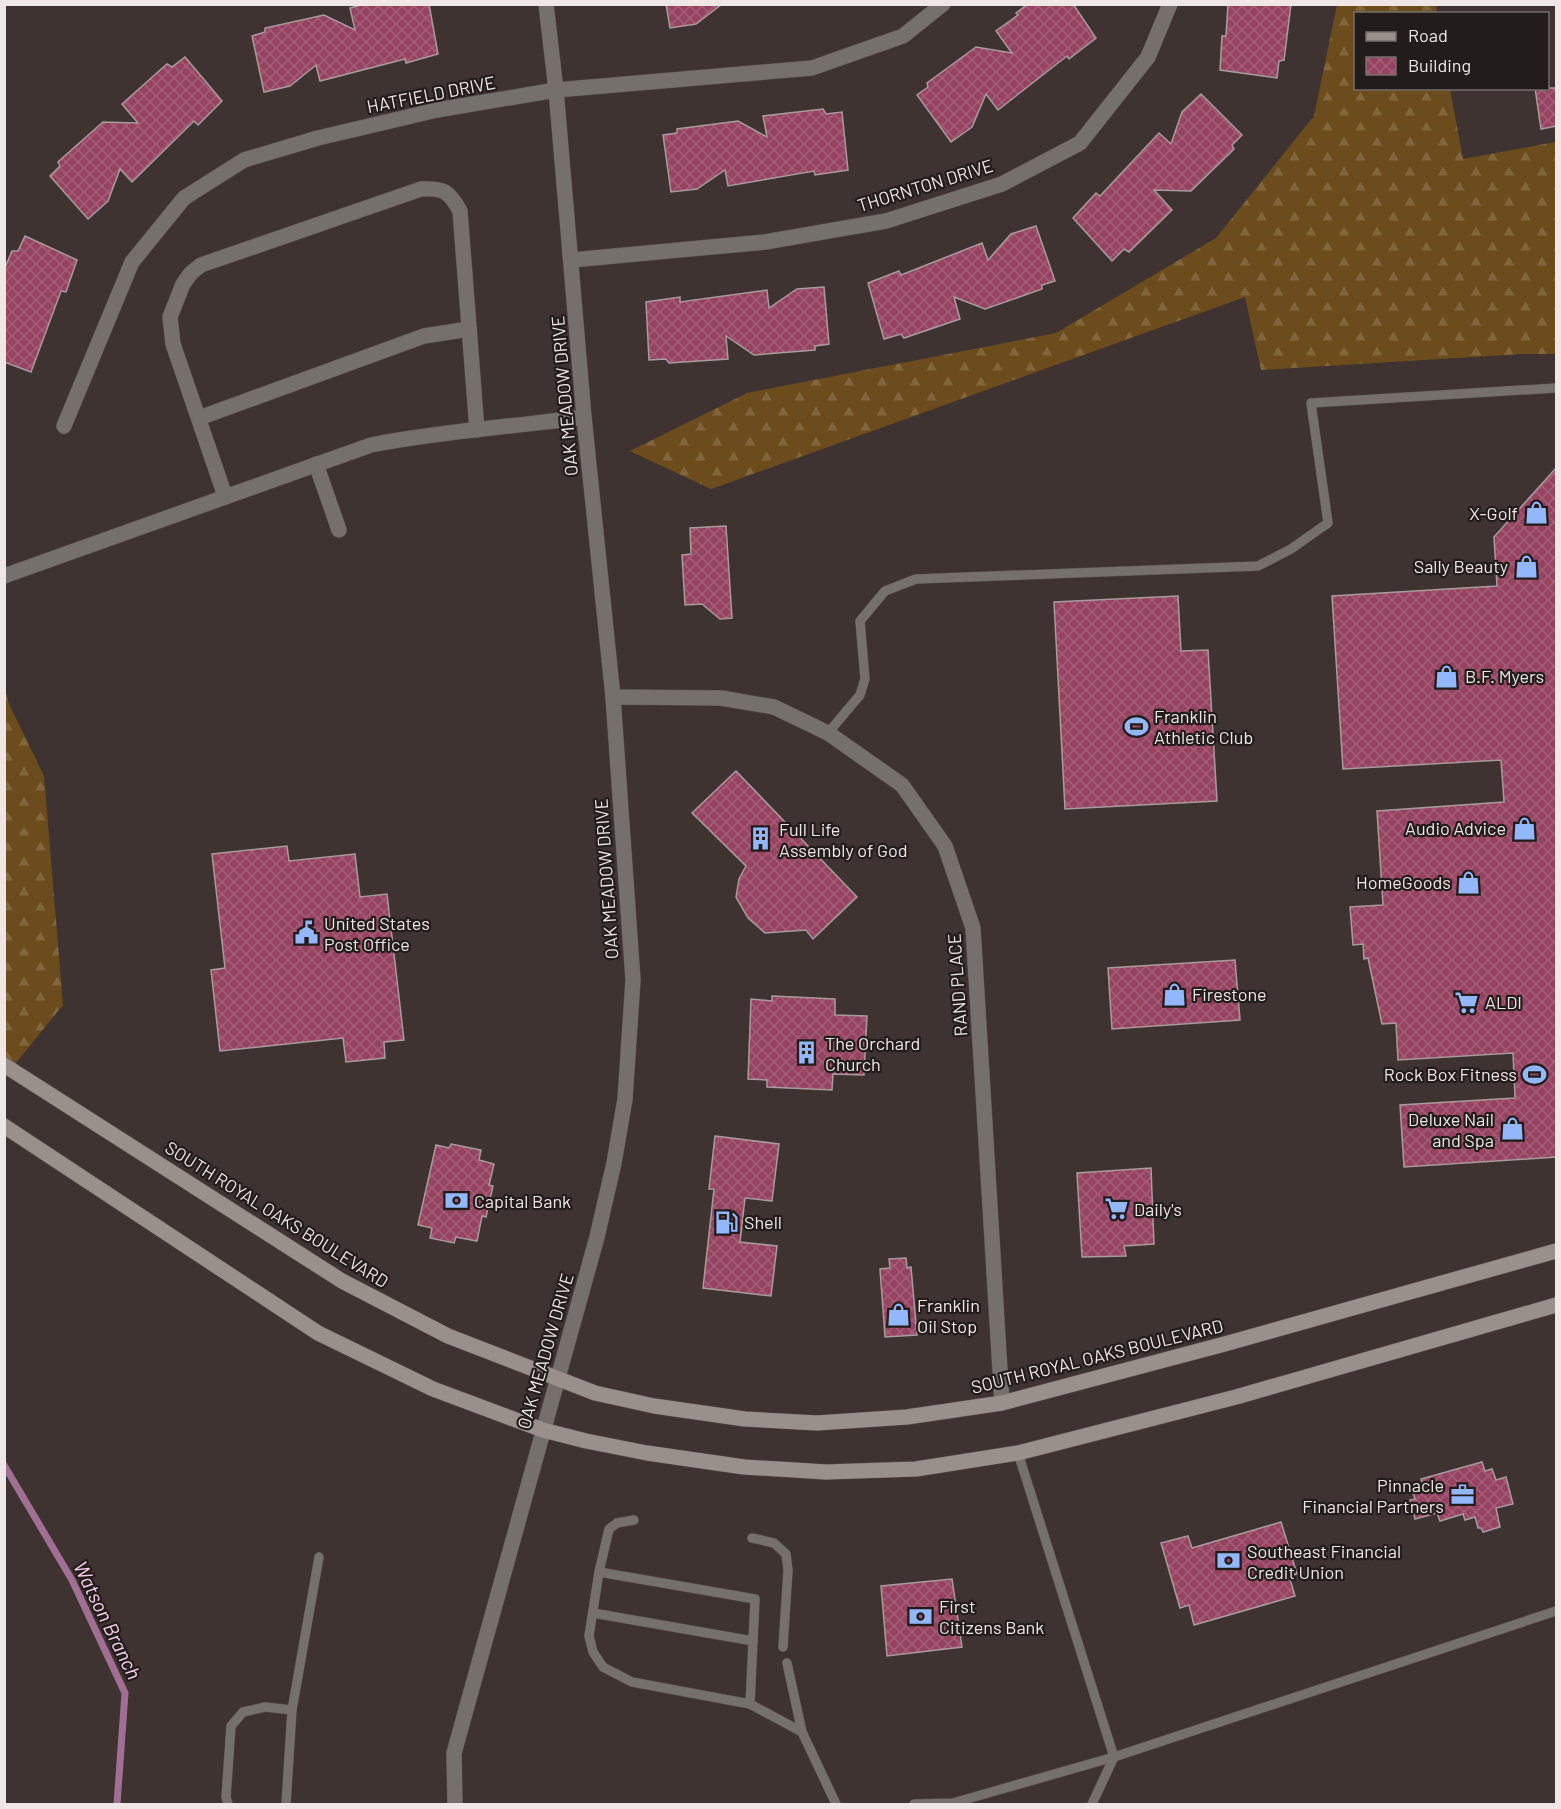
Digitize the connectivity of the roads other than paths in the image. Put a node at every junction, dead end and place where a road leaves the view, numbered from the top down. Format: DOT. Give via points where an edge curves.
graph roads {
  1 [pos="546,4"];
  2 [pos="943,4"];
  3 [pos="1170,4"];
  4 [pos="556,90"];
  5 [pos="572,260"];
  6 [pos="469,329"];
  7 [pos="1557,387"];
  8 [pos="584,417"];
  9 [pos="199,418"];
  10 [pos="64,426"];
  11 [pos="477,430"];
  12 [pos="316,464"];
  13 [pos="225,496"];
  14 [pos="339,530"];
  15 [pos="4,576"];
  16 [pos="613,697"];
  17 [pos="828,733"];
  18 [pos="4,1065"];
  19 [pos="4,1126"];
  20 [pos="1557,1251"];
  21 [pos="1557,1305"];
  22 [pos="557,1379"];
  23 [pos="1002,1403"];
  24 [pos="543,1430"];
  25 [pos="1018,1453"];
  26 [pos="634,1520"];
  27 [pos="752,1538"];
  28 [pos="319,1557"];
  29 [pos="599,1572"];
  30 [pos="1557,1611"];
  31 [pos="592,1613"];
  32 [pos="753,1641"];
  33 [pos="783,1647"];
  34 [pos="787,1663"];
  35 [pos="750,1704"];
  36 [pos="292,1710"];
  37 [pos="802,1732"];
  38 [pos="1114,1757"];
  39 [pos="228,1804"];
  40 [pos="286,1804"];
  41 [pos="455,1804"];
  42 [pos="836,1804"];
  43 [pos="914,1804"];
  44 [pos="1092,1804"];
  1 -- 4 [label="street, OAK MEADOW DRIVE"];
  2 -- 4 [label="street, HATFIELD DRIVE" via="903,36 812,68"];
  3 -- 5 [label="street, THORNTON DRIVE" via="1148,57 1080,143 1002,184 886,221 765,242"];
  4 -- 5 [label="street, OAK MEADOW DRIVE"];
  4 -- 10 [label="street, HATFIELD DRIVE" via="437,110 307,141 244,160 184,198 132,262"];
  5 -- 8 [label="street, OAK MEADOW DRIVE"];
  6 -- 9 [label="street" via="424,336"];
  6 -- 9 [label="street" via="460,211 449,193 436,188 421,189 201,265 191,273 170,317 174,344"];
  6 -- 11 [label="street"];
  7 -- 17 [label="lane" via="1311,403 1329,523 1258,566 916,579 885,591 860,621 865,678 860,694"];
  8 -- 11 [label="street"];
  8 -- 16 [label="street, OAK MEADOW DRIVE"];
  9 -- 13 [label="street"];
  11 -- 12 [label="street" via="370,445"];
  12 -- 13 [label="street"];
  12 -- 14 [label="street"];
  13 -- 15 [label="street"];
  16 -- 17 [label="street, RAND PLACE" via="721,698 774,706"];
  16 -- 22 [label="street, OAK MEADOW DRIVE" via="633,980 626,1085 597,1237"];
  17 -- 23 [label="street, RAND PLACE" via="902,785 945,846 974,928"];
  18 -- 22 [label="main road, SOUTH ROYAL OAKS BOULEVARD" via="342,1281 448,1336"];
  19 -- 24 [label="main road" via="318,1332 433,1389"];
  20 -- 23 [label="main road, SOUTH ROYAL OAKS BOULEVARD"];
  21 -- 25 [label="main road" via="1236,1397"];
  22 -- 23 [label="main road, SOUTH ROYAL OAKS BOULEVARD" via="596,1393 654,1406 817,1424 907,1417"];
  22 -- 24 [label="street, OAK MEADOW DRIVE"];
  24 -- 25 [label="main road" via="658,1455 744,1467 826,1472 916,1469"];
  24 -- 41 [label="street, OAK MEADOW DRIVE" via="454,1753"];
  25 -- 38 [label="lane"];
  26 -- 29 [label="lane" via="617,1522 609,1529"];
  27 -- 33 [label="lane" via="774,1543 786,1554"];
  28 -- 36 [label="lane"];
  29 -- 31 [label="lane"];
  29 -- 32 [label="lane" via="755,1599"];
  30 -- 38 [label="lane"];
  31 -- 32 [label="lane"];
  31 -- 35 [label="lane" via="589,1636 593,1652 603,1667 614,1674 632,1682"];
  32 -- 35 [label="lane"];
  34 -- 37 [label="lane"];
  35 -- 37 [label="lane"];
  36 -- 39 [label="lane" via="265,1707 243,1712 231,1726"];
  36 -- 40 [label="lane"];
  37 -- 42 [label="lane"];
  38 -- 43 [label="lane" via="953,1803"];
  38 -- 44 [label="lane"];
}
